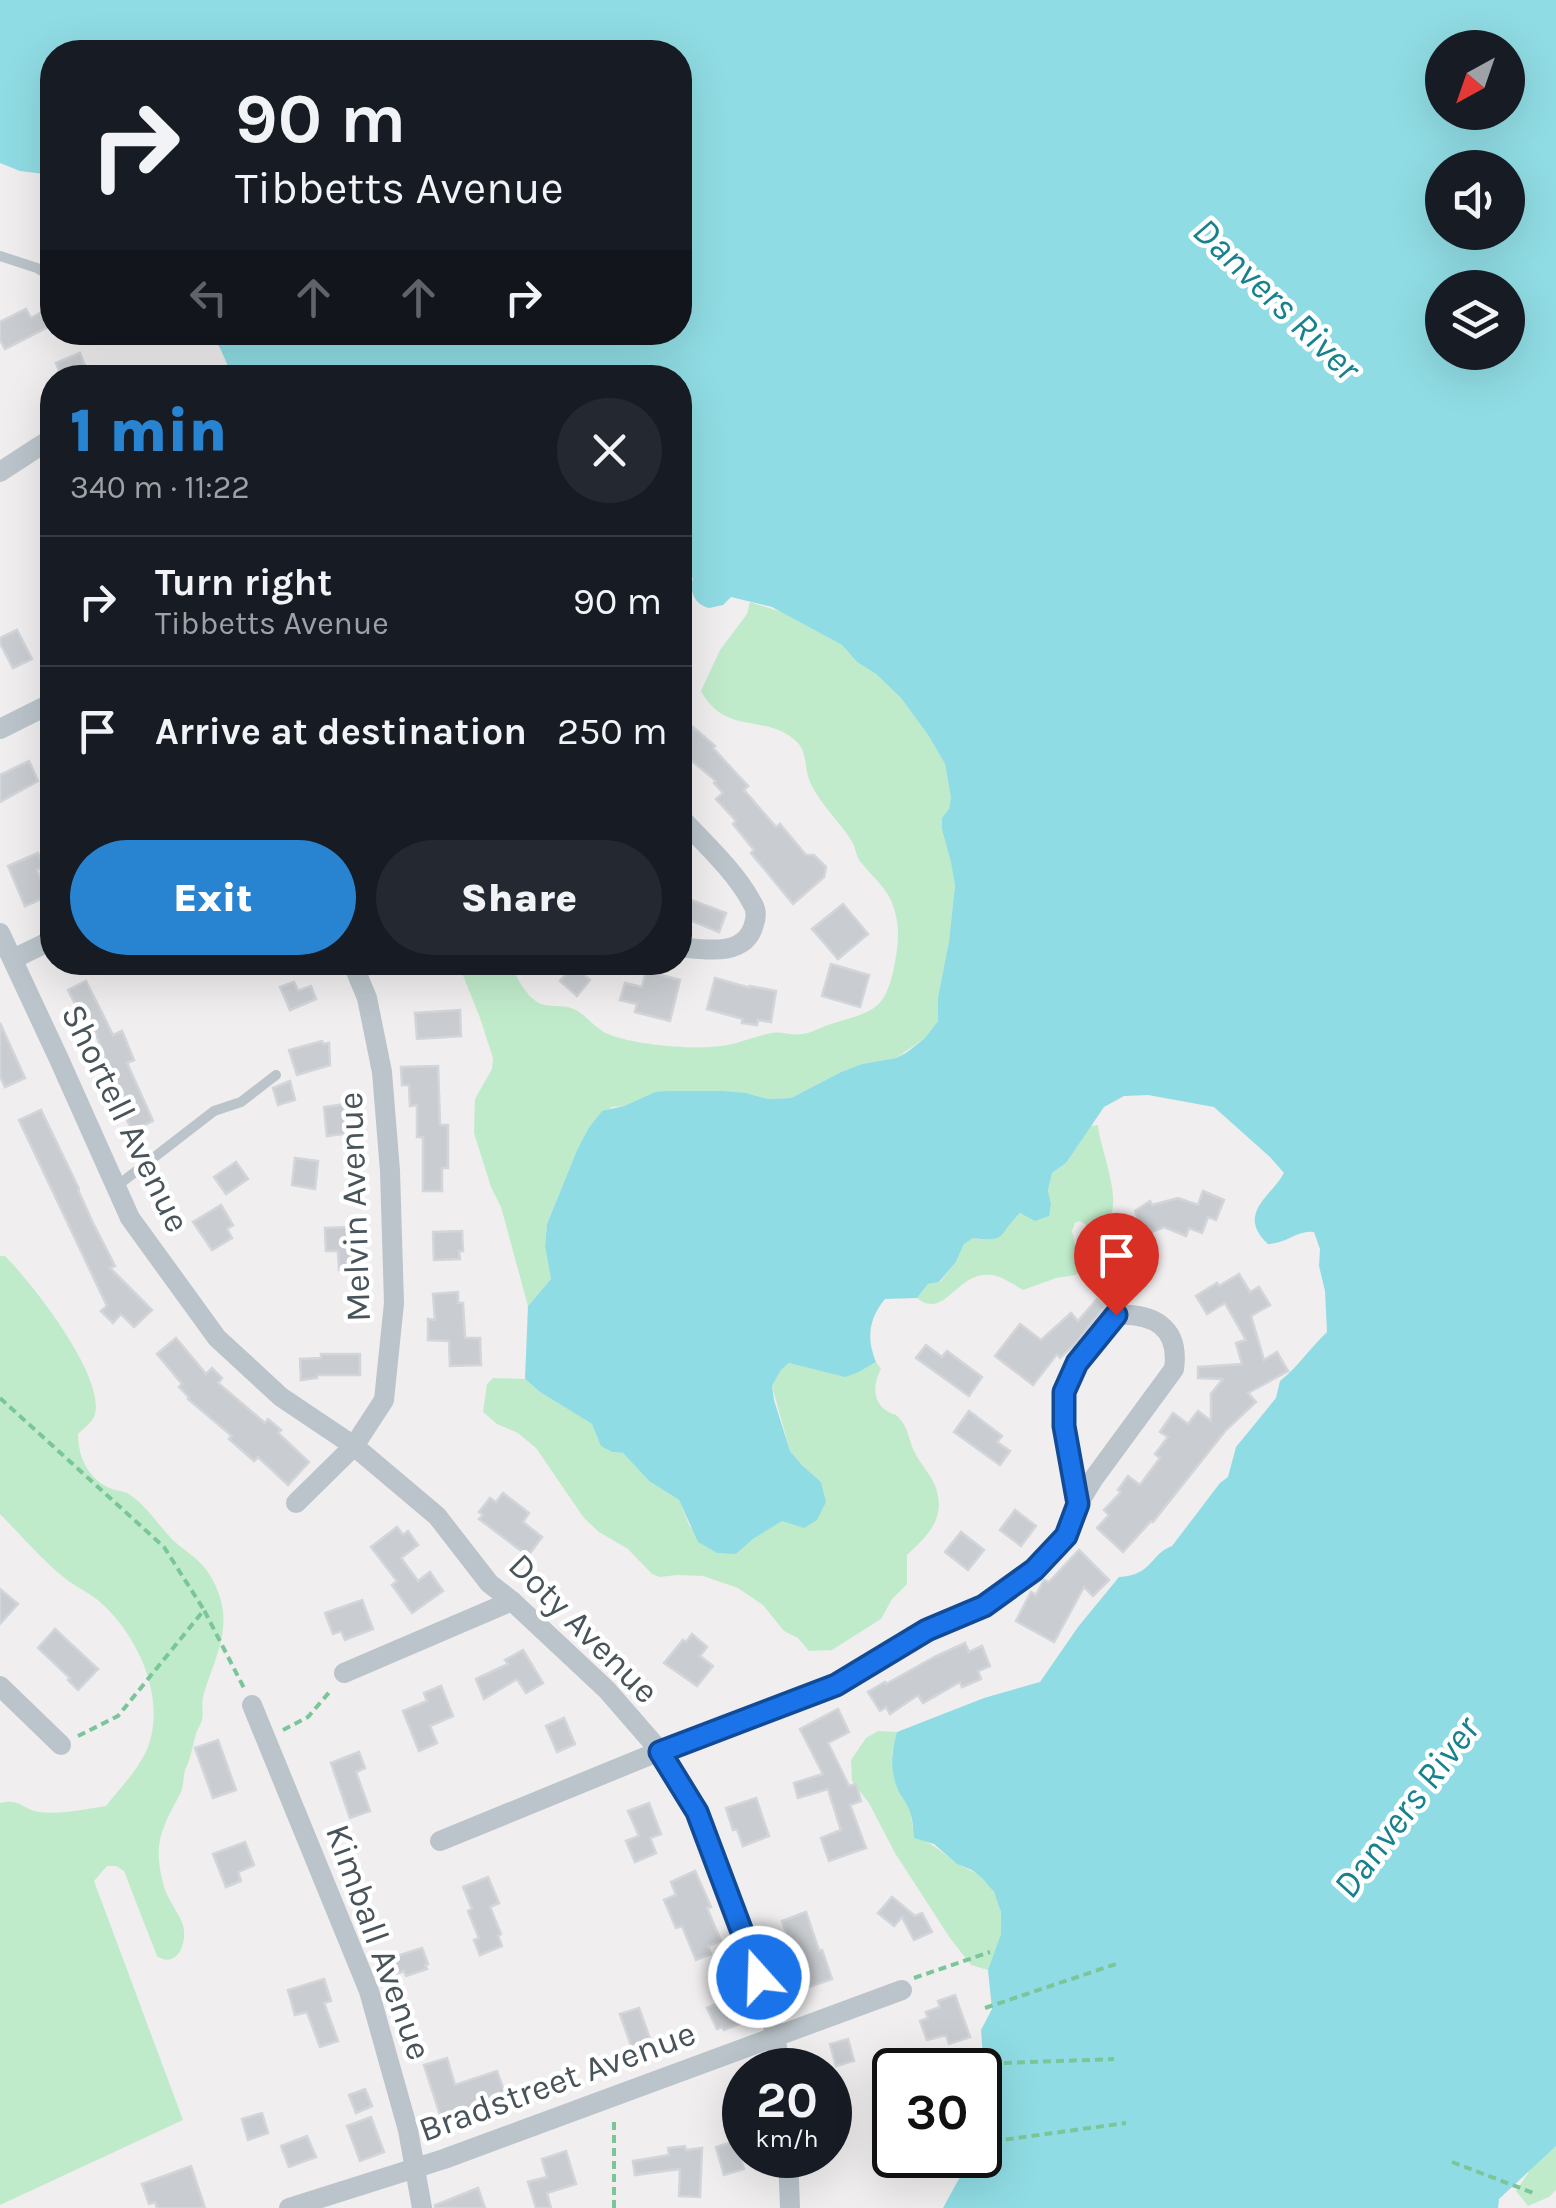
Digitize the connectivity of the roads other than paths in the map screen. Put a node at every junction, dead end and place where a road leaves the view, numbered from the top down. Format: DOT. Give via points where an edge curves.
graph roads {
  1 [pos="0,256"];
  2 [pos="40,270"];
  3 [pos="40,446"];
  4 [pos="0,472"];
  5 [pos="40,709"];
  6 [pos="0,730"];
  7 [pos="692,830"];
  8 [pos="0,932"];
  9 [pos="40,946"];
  10 [pos="692,948"];
  11 [pos="12,960"];
  12 [pos="357,975"];
  13 [pos="276,1075"];
  14 [pos="116,1187"];
  15 [pos="354,1446"];
  16 [pos="296,1503"];
  17 [pos="1078,1504"];
  18 [pos="437,1516"];
  19 [pos="512,1601"];
  20 [pos="344,1673"];
  21 [pos="0,1686"];
  22 [pos="252,1705"];
  23 [pos="61,1745"];
  24 [pos="660,1752"];
  25 [pos="440,1842"];
  26 [pos="902,1990"];
  27 [pos="776,2035"];
  28 [pos="778,2048"];
  29 [pos="415,2168"];
  30 [pos="789,2178"];
  31 [pos="289,2208"];
  32 [pos="422,2208"];
  33 [pos="790,2208"];
  1 -- 2 [label="lane"];
  3 -- 4 [label="street"];
  5 -- 6 [label="street"];
  7 -- 10 [label="street" via="756,912 748,939 734,948"];
  8 -- 11 [label="street, Shortell Avenue"];
  9 -- 11 [label="street"];
  11 -- 14 [label="street, Shortell Avenue"];
  12 -- 15 [label="street, Melvin Avenue" via="382,1072 394,1303 384,1400"];
  13 -- 14 [label="lane" via="241,1102 214,1111"];
  14 -- 15 [label="street, Shortell Avenue" via="130,1218 217,1338 282,1397"];
  15 -- 16 [label="street, Melvin Avenue"];
  15 -- 18 [label="street, Shortell Avenue"];
  17 -- 17 [label="street" via="1064,1392 1077,1363 1116,1315 1156,1320 1168,1332 1174,1369"];
  17 -- 24 [label="street" via="1066,1536 1034,1570 984,1606 927,1630 836,1685"];
  18 -- 19 [label="street, Doty Avenue" via="489,1583"];
  19 -- 20 [label="street"];
  19 -- 24 [label="street, Doty Avenue" via="607,1690"];
  21 -- 23 [label="street"];
  22 -- 29 [label="street, Kimball Avenue" via="370,1991"];
  24 -- 25 [label="street"];
  24 -- 27 [label="street, Doty Avenue" via="697,1812"];
  26 -- 27 [label="street, Bradstreet Avenue"];
  27 -- 28 [label="street, Doty Avenue"];
  27 -- 29 [label="street, Bradstreet Avenue"];
  29 -- 31 [label="street, Bradstreet Avenue"];
  29 -- 32 [label="street, Kimball Avenue"];
  30 -- 33 [label="street"];
}
